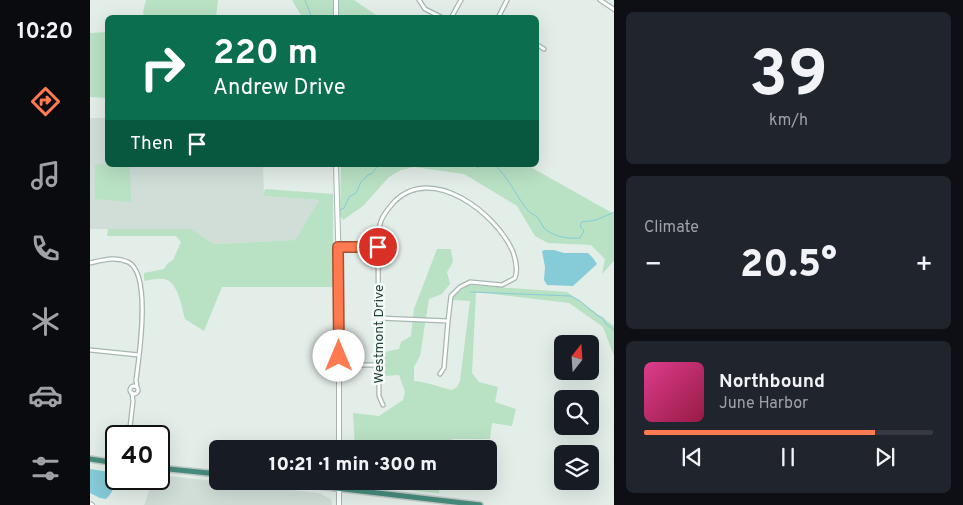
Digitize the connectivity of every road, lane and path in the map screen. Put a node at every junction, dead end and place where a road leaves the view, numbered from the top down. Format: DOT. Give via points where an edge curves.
graph roads {
  1 [pos="336,0"];
  2 [pos="420,0"];
  3 [pos="461,0"];
  4 [pos="507,0"];
  5 [pos="600,0"];
  6 [pos="614,10"];
  7 [pos="336,15"];
  8 [pos="438,15"];
  9 [pos="453,15"];
  10 [pos="500,15"];
  11 [pos="539,46"];
  12 [pos="544,49"];
  13 [pos="336,167"];
  14 [pos="338,247"];
  15 [pos="378,247"];
  16 [pos="90,263"];
  17 [pos="378,318"];
  18 [pos="448,321"];
  19 [pos="90,350"];
  20 [pos="139,355"];
  21 [pos="339,365"];
  22 [pos="379,365"];
  23 [pos="440,374"];
  24 [pos="134,387"];
  25 [pos="134,394"];
  26 [pos="383,405"];
  27 [pos="130,425"];
  28 [pos="339,440"];
  29 [pos="90,459"];
  30 [pos="105,461"];
  31 [pos="170,469"];
  32 [pos="209,473"];
  33 [pos="339,490"];
  34 [pos="348,490"];
  35 [pos="339,505"];
  36 [pos="480,505"];
  1 -- 7 [label="street"];
  2 -- 8 [label="street" via="425,8"];
  3 -- 9 [label="street"];
  4 -- 10 [label="street"];
  5 -- 6 [label="street"];
  11 -- 12 [label="street"];
  13 -- 14 [label="street"];
  14 -- 15 [label="street"];
  14 -- 21 [label="street"];
  15 -- 17 [label="street, Westmont Drive"];
  15 -- 18 [label="street, Westmont Drive" via="379,227 386,212 407,192 430,188 458,196 493,221 515,258 515,278 502,284 470,282 464,285 451,296"];
  16 -- 20 [label="street" via="118,258 134,268 143,317"];
  17 -- 18 [label="street"];
  17 -- 22 [label="street, Westmont Drive"];
  18 -- 23 [label="street, Westmont Drive" via="444,368"];
  19 -- 20 [label="street"];
  20 -- 24 [label="street"];
  21 -- 22 [label="street"];
  21 -- 28 [label="street"];
  22 -- 26 [label="street, Westmont Drive" via="379,396"];
  24 -- 25 [label="street" via="130,390"];
  24 -- 25 [label="street" via="138,390"];
  25 -- 27 [label="street"];
  29 -- 30 [label="highway"];
  31 -- 32 [label="highway"];
  33 -- 35 [label="street"];
  34 -- 36 [label="highway"];
}
